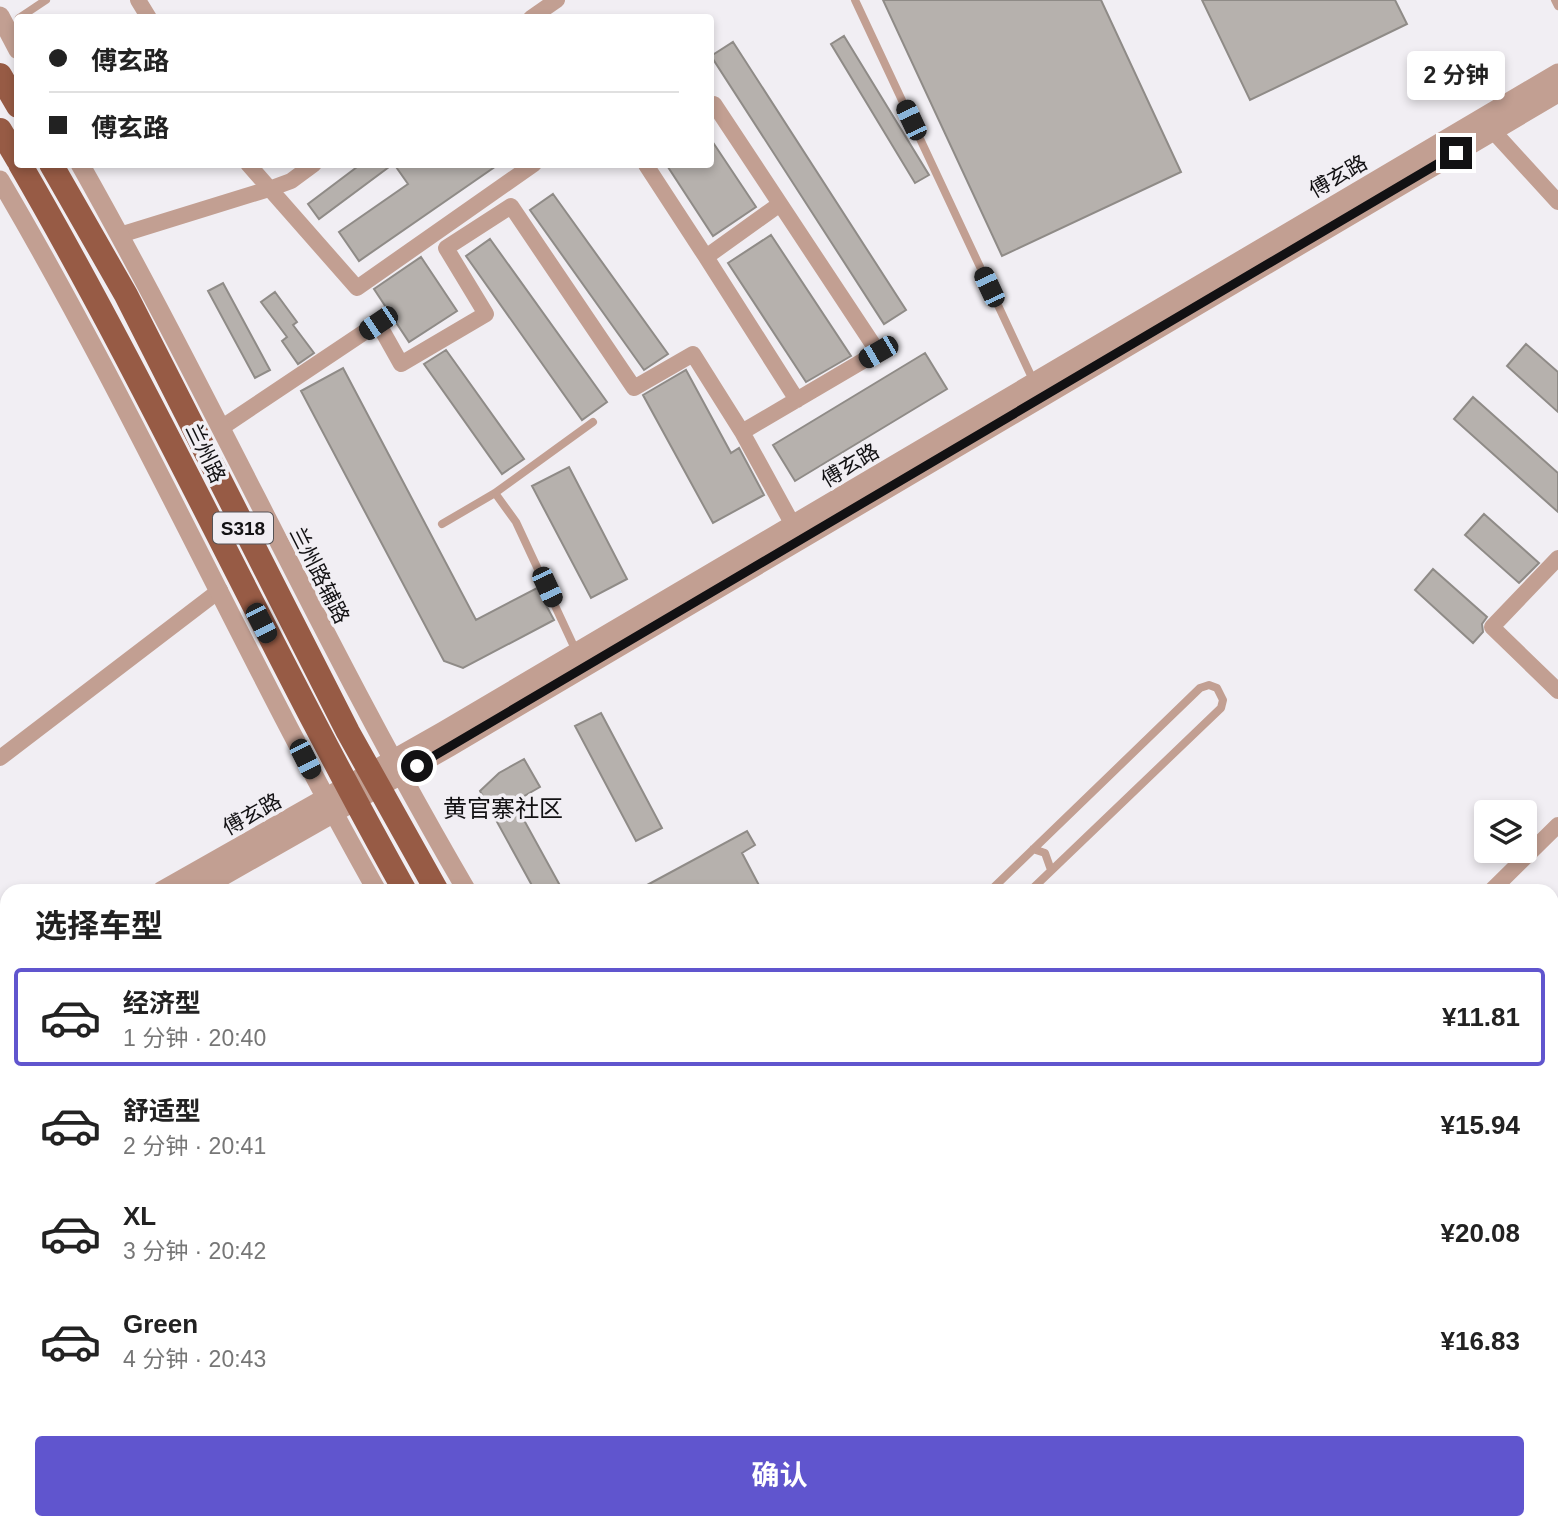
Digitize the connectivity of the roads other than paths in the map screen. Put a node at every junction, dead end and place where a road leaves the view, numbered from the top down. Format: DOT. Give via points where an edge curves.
graph roads {
  1 [pos="46,0"];
  2 [pos="557,0"];
  3 [pos="855,0"];
  4 [pos="1555,0"];
  5 [pos="1558,6"];
  6 [pos="21,14"];
  7 [pos="537,14"];
  8 [pos="1558,73"];
  9 [pos="0,75"];
  10 [pos="1558,93"];
  11 [pos="14,99"];
  12 [pos="714,104"];
  13 [pos="0,130"];
  14 [pos="1493,131"];
  15 [pos="14,154"];
  16 [pos="22,168"];
  17 [pos="53,168"];
  18 [pos="82,168"];
  19 [pos="252,168"];
  20 [pos="308,168"];
  21 [pos="528,168"];
  22 [pos="648,168"];
  23 [pos="0,180"];
  24 [pos="272,188"];
  25 [pos="1558,202"];
  26 [pos="780,204"];
  27 [pos="120,235"];
  28 [pos="706,257"];
  29 [pos="1034,382"];
  30 [pos="797,400"];
  31 [pos="593,422"];
  32 [pos="221,428"];
  33 [pos="742,432"];
  34 [pos="495,493"];
  35 [pos="442,524"];
  36 [pos="793,525"];
  37 [pos="1558,558"];
  38 [pos="220,590"];
  39 [pos="577,653"];
  40 [pos="1558,691"];
  41 [pos="0,758"];
  42 [pos="396,768"];
  43 [pos="375,781"];
  44 [pos="351,794"];
  45 [pos="330,806"];
  46 [pos="1558,825"];
  47 [pos="1033,849"];
  48 [pos="1051,870"];
  49 [pos="175,884"];
  50 [pos="208,884"];
  51 [pos="373,884"];
  52 [pos="401,884"];
  53 [pos="433,884"];
  54 [pos="463,884"];
  55 [pos="997,884"];
  56 [pos="1037,884"];
  57 [pos="1498,884"];
  1 -- 6 [label="lane"];
  2 -- 7 [label="street"];
  3 -- 29 [label="lane"];
  4 -- 5 [label="lane"];
  8 -- 29 [label="street, 傅玄路"];
  9 -- 11 [label="main road"];
  10 -- 14 [label="street, 傅玄路"];
  12 -- 26 [label="street"];
  13 -- 15 [label="main road, 兰州路 / S318"];
  14 -- 25 [label="street"];
  14 -- 42 [label="street, 傅玄路"];
  16 -- 44 [label="main road, 兰州路 / S318" via="104,312"];
  17 -- 43 [label="main road, 兰州路 / S318" via="126,295"];
  18 -- 27 [label="street, 兰州路辅路"];
  19 -- 24 [label="street"];
  20 -- 24 [label="street"];
  21 -- 24 [label="street" via="357,288"];
  22 -- 28 [label="street"];
  23 -- 38 [label="street" via="86,331"];
  24 -- 27 [label="street"];
  26 -- 28 [label="street"];
  26 -- 30 [label="street" via="878,352"];
  27 -- 32 [label="street, 兰州路辅路"];
  28 -- 30 [label="street"];
  29 -- 36 [label="street, 傅玄路"];
  30 -- 33 [label="street"];
  31 -- 34 [label="lane"];
  32 -- 33 [label="street" via="378,323 401,364 486,314 446,248 510,206 634,388 693,354"];
  32 -- 42 [label="street, 兰州路辅路"];
  33 -- 36 [label="street"];
  34 -- 35 [label="lane"];
  34 -- 39 [label="lane" via="516,522"];
  36 -- 39 [label="street, 傅玄路"];
  37 -- 40 [label="street" via="1492,627"];
  38 -- 41 [label="street"];
  38 -- 45 [label="street"];
  39 -- 42 [label="street, 傅玄路"];
  42 -- 43 [label="street, 傅玄路"];
  42 -- 54 [label="street, 兰州路辅路"];
  43 -- 44 [label="street, 傅玄路"];
  43 -- 53 [label="main road, 兰州路 / S318"];
  44 -- 45 [label="street, 傅玄路"];
  44 -- 52 [label="main road, 兰州路 / S318"];
  45 -- 49 [label="street, 傅玄路"];
  45 -- 50 [label="street, 傅玄路"];
  45 -- 51 [label="street"];
  46 -- 57 [label="street"];
  47 -- 48 [label="lane" via="1045,853"];
  47 -- 48 [label="lane" via="1200,688 1209,685 1221,691 1220,708"];
  47 -- 55 [label="lane"];
  48 -- 56 [label="lane"];
}
